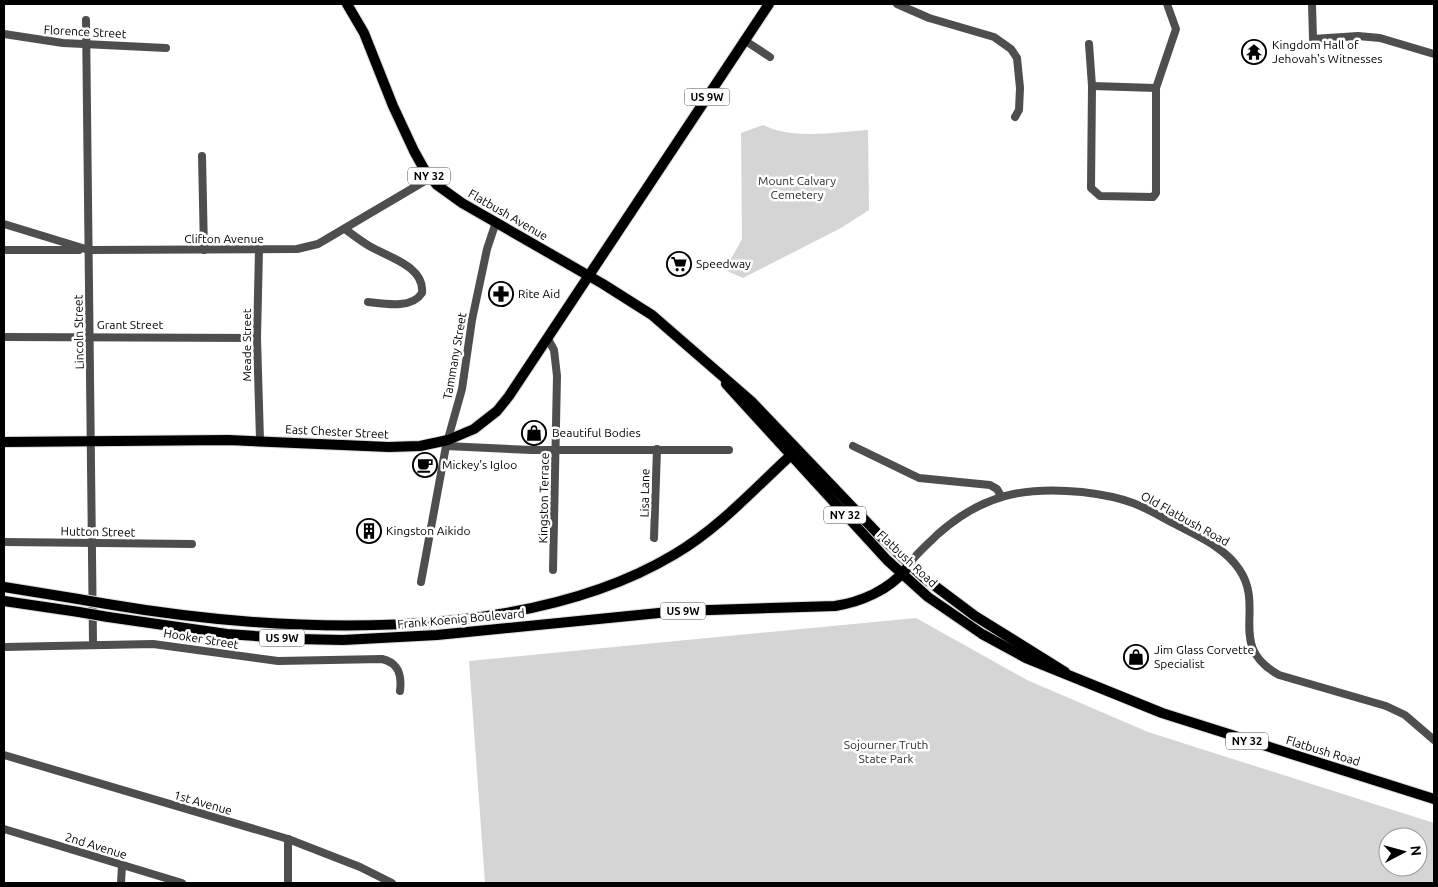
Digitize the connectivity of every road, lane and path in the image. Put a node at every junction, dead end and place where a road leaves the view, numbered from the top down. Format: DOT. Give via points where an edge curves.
graph roads {
  1 [pos="347,4"];
  2 [pos="769,4"];
  3 [pos="897,4"];
  4 [pos="1167,4"];
  5 [pos="1312,4"];
  6 [pos="86,20"];
  7 [pos="4,34"];
  8 [pos="744,40"];
  9 [pos="86,44"];
  10 [pos="1089,44"];
  11 [pos="166,48"];
  12 [pos="1434,54"];
  13 [pos="770,57"];
  14 [pos="1092,86"];
  15 [pos="1156,88"];
  16 [pos="1016,117"];
  17 [pos="202,156"];
  18 [pos="430,178"];
  19 [pos="496,222"];
  20 [pos="4,224"];
  21 [pos="345,230"];
  22 [pos="4,250"];
  23 [pos="89,250"];
  24 [pos="204,250"];
  25 [pos="259,250"];
  26 [pos="590,276"];
  27 [pos="368,302"];
  28 [pos="641,307"];
  29 [pos="4,337"];
  30 [pos="91,337"];
  31 [pos="257,338"];
  32 [pos="548,339"];
  33 [pos="702,358"];
  34 [pos="260,440"];
  35 [pos="4,442"];
  36 [pos="92,442"];
  37 [pos="447,443"];
  38 [pos="853,446"];
  39 [pos="657,449"];
  40 [pos="557,450"];
  41 [pos="728,450"];
  42 [pos="804,455"];
  43 [pos="790,456"];
  44 [pos="1001,496"];
  45 [pos="654,538"];
  46 [pos="4,542"];
  47 [pos="93,543"];
  48 [pos="192,544"];
  49 [pos="909,564"];
  50 [pos="553,570"];
  51 [pos="902,574"];
  52 [pos="421,582"];
  53 [pos="4,588"];
  54 [pos="4,601"];
  55 [pos="93,643"];
  56 [pos="4,647"];
  57 [pos="1064,672"];
  58 [pos="400,691"];
  59 [pos="1434,740"];
  60 [pos="4,755"];
  61 [pos="1434,798"];
  62 [pos="4,829"];
  63 [pos="288,839"];
  64 [pos="122,866"];
  65 [pos="121,883"];
  66 [pos="182,883"];
  67 [pos="288,883"];
  68 [pos="392,883"];
  1 -- 18 [label="main road, Flatbush Avenue / NY 32" via="364,33 404,130"];
  2 -- 8 [label="main road, US 9W"];
  3 -- 16 [label="street" via="929,18 994,37 1012,49 1017,58 1020,79"];
  4 -- 15 [label="street" via="1176,29"];
  5 -- 12 [label="street" via="1313,39 1380,38"];
  6 -- 9 [label="street, Lincoln Street"];
  7 -- 9 [label="street, Florence Street"];
  8 -- 13 [label="street"];
  8 -- 26 [label="main road, US 9W"];
  9 -- 11 [label="street, Florence Street"];
  9 -- 23 [label="street, Lincoln Street"];
  10 -- 14 [label="street"];
  14 -- 15 [label="street"];
  14 -- 15 [label="street" via="1091,188 1100,196 1153,196 1156,193"];
  17 -- 24 [label="street"];
  18 -- 19 [label="main road, Flatbush Avenue / NY 32" via="454,198"];
  18 -- 21 [label="street, Clifton Avenue"];
  19 -- 26 [label="main road, Flatbush Avenue / NY 32"];
  19 -- 37 [label="street, Tammany Street" via="472,320 462,389"];
  20 -- 23 [label="street, Clifton Avenue"];
  21 -- 25 [label="street, Clifton Avenue" via="306,248"];
  21 -- 27 [label="street" via="415,272 422,282 420,296 409,303"];
  22 -- 23 [label="street"];
  23 -- 24 [label="street, Clifton Avenue"];
  23 -- 30 [label="street, Lincoln Street"];
  24 -- 25 [label="street, Clifton Avenue"];
  25 -- 31 [label="street, Meade Street"];
  26 -- 28 [label="main road, Flatbush Avenue"];
  26 -- 32 [label="main road, East Chester Street"];
  28 -- 33 [label="main road, Flatbush Road"];
  29 -- 30 [label="street, Grant Street"];
  30 -- 31 [label="street, Grant Street"];
  30 -- 36 [label="street, Lincoln Street"];
  31 -- 34 [label="street, Meade Street"];
  32 -- 37 [label="main road, East Chester Street" via="497,411"];
  32 -- 40 [label="street, Kingston Terrace" via="556,364"];
  33 -- 42 [label="main road, Flatbush Road" via="729,379"];
  33 -- 43 [label="main road, Flatbush Road"];
  34 -- 36 [label="main road, East Chester Street"];
  34 -- 37 [label="main road, East Chester Street" via="394,448"];
  35 -- 36 [label="main road, East Chester Street"];
  36 -- 47 [label="street, Lincoln Street"];
  37 -- 40 [label="street, East Chester Street"];
  37 -- 52 [label="street, Tammany Street"];
  38 -- 44 [label="street" via="919,478 990,485"];
  39 -- 40 [label="street, East Chester Street"];
  39 -- 41 [label="street, East Chester Street"];
  39 -- 45 [label="street, Lisa Lane"];
  40 -- 50 [label="street, Kingston Terrace"];
  42 -- 43 [label="main road"];
  42 -- 49 [label="main road, Flatbush Road"];
  43 -- 51 [label="main road, Flatbush Road / NY 32"];
  43 -- 53 [label="main road, Frank Koenig Boulevard / US 9W, bridge" via="717,524 675,554 612,583 529,607 445,620 313,625 228,620"];
  44 -- 49 [label="street, Old Flatbush Road" via="960,516"];
  44 -- 59 [label="street, Old Flatbush Road" via="1056,489 1106,495 1151,511 1216,546 1242,574 1249,595 1252,649 1265,667 1279,675 1386,706 1405,715"];
  46 -- 47 [label="street, Hutton Street"];
  47 -- 48 [label="street, Hutton Street"];
  47 -- 55 [label="street, Lincoln Street"];
  49 -- 51 [label="main road, Frank Koenig Boulevard / US 9W"];
  49 -- 57 [label="main road, Flatbush Road / NY 32" via="968,612"];
  51 -- 54 [label="main road, Frank Koenig Boulevard / US 9W, bridge" via="871,595 835,606 679,611 391,638 266,638 164,627"];
  51 -- 57 [label="main road, Flatbush Road / NY 32" via="975,630 1026,658"];
  55 -- 56 [label="street, Hooker Street"];
  55 -- 58 [label="street, Hooker Street" via="153,644 278,661 382,659 396,665"];
  57 -- 61 [label="main road, Flatbush Road / NY 32" via="1198,726"];
  60 -- 63 [label="street, 1st Avenue"];
  62 -- 64 [label="street, 2nd Avenue"];
  63 -- 67 [label="street"];
  63 -- 68 [label="street, 1st Avenue"];
  64 -- 65 [label="street"];
  64 -- 66 [label="street, 2nd Avenue"];
}
